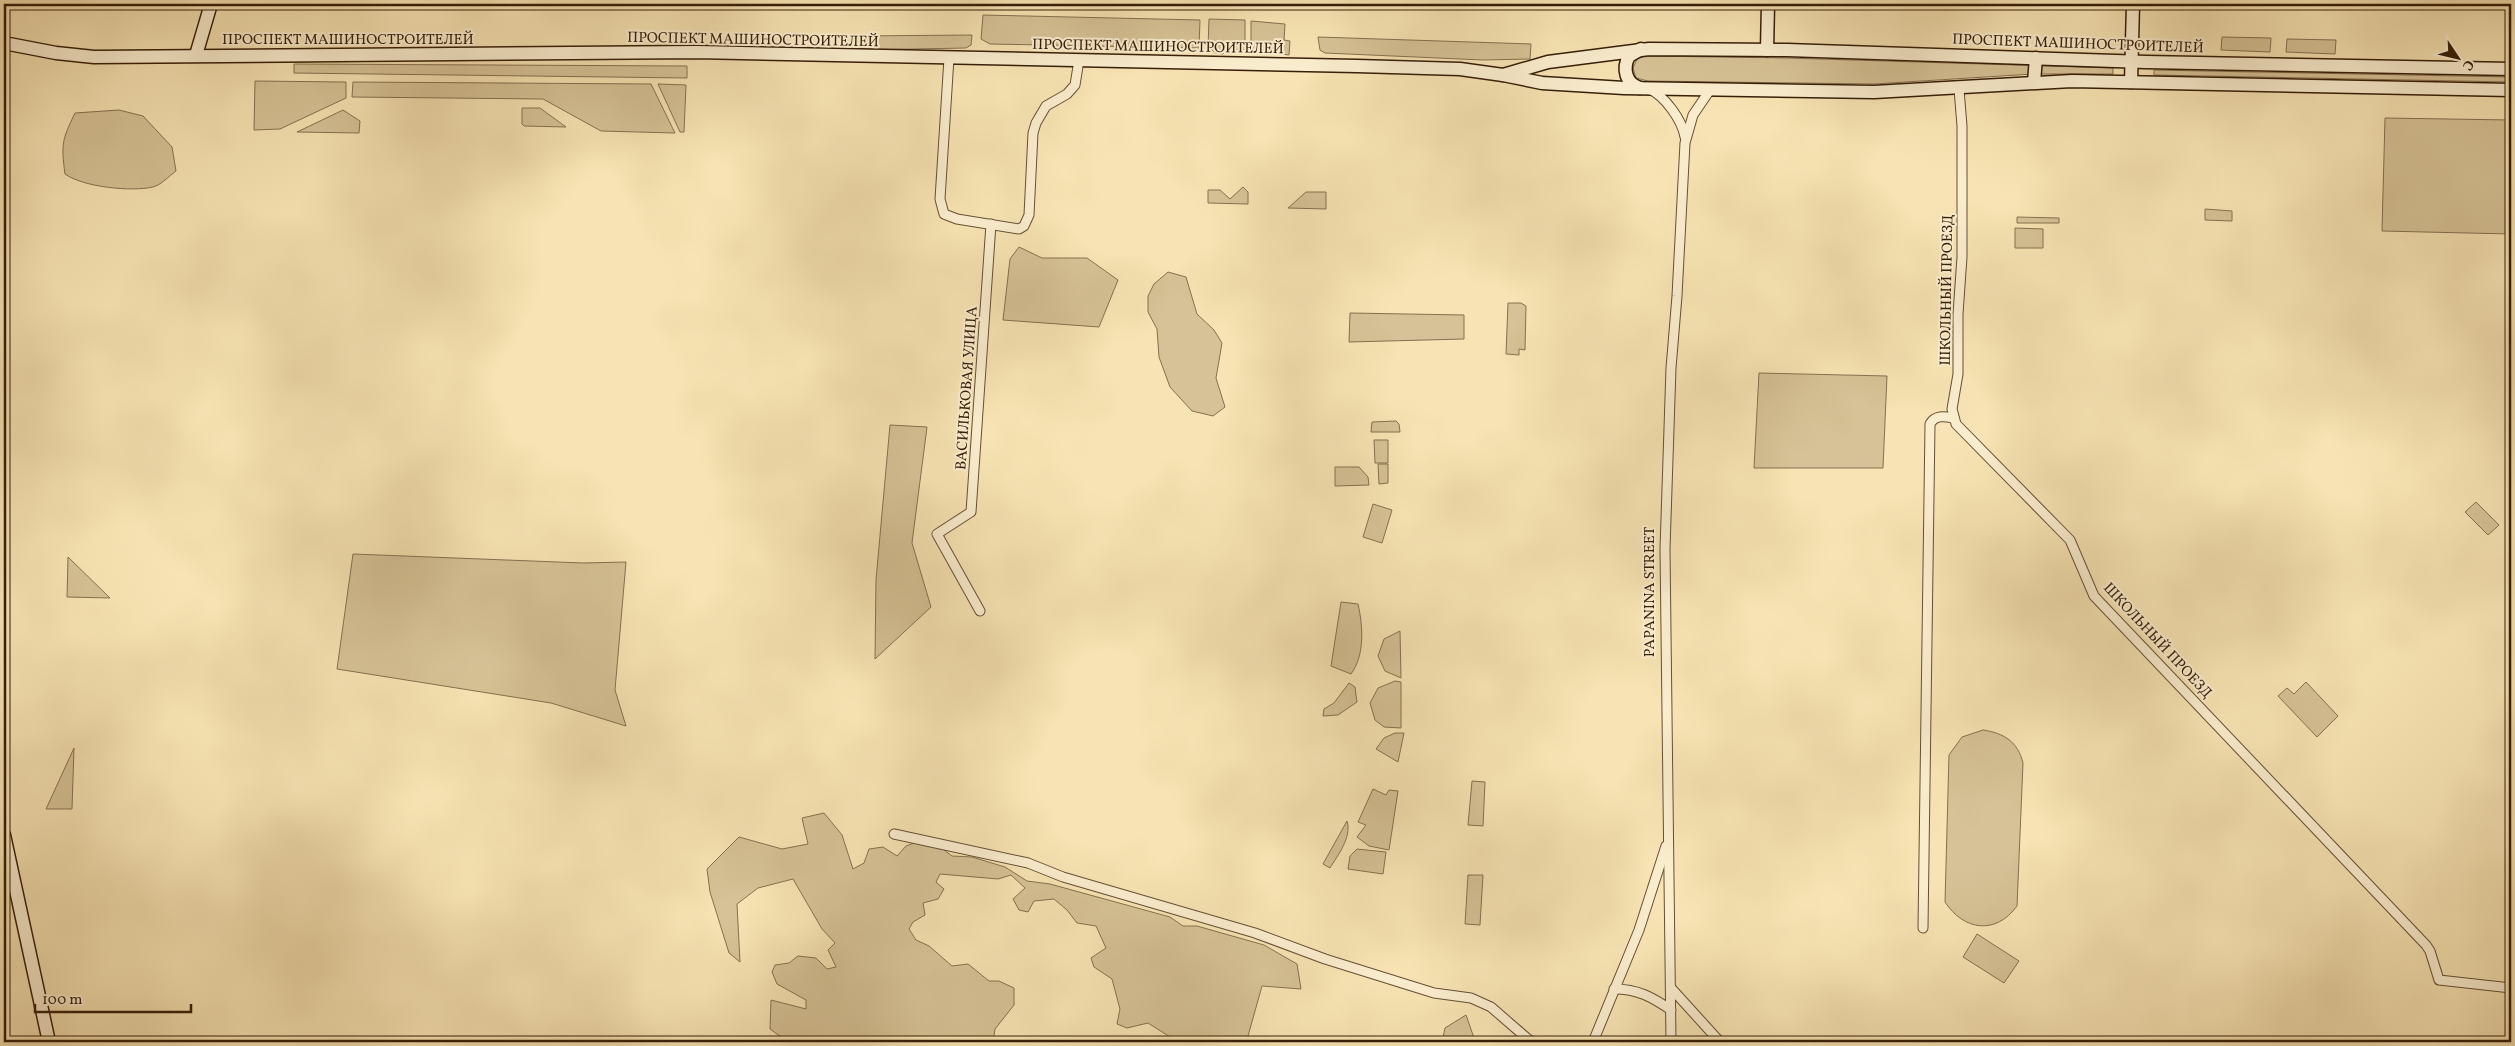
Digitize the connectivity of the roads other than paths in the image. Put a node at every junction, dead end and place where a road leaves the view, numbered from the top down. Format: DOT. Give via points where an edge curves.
graph roads {
  1 [pos="211,4"];
  2 [pos="1768,4"];
  3 [pos="2133,4"];
  4 [pos="4,43"];
  5 [pos="1644,49"];
  6 [pos="1767,50"];
  7 [pos="196,55"];
  8 [pos="949,58"];
  9 [pos="2036,58"];
  10 [pos="1079,60"];
  11 [pos="2132,61"];
  12 [pos="2511,69"];
  13 [pos="1503,75"];
  14 [pos="2034,82"];
  15 [pos="2131,82"];
  16 [pos="1647,89"];
  17 [pos="1959,89"];
  18 [pos="1710,90"];
  19 [pos="2511,90"];
  20 [pos="1685,143"];
  21 [pos="991,224"];
  22 [pos="1953,418"];
  23 [pos="980,611"];
  24 [pos="894,834"];
  25 [pos="4,835"];
  26 [pos="1668,838"];
  27 [pos="8,875"];
  28 [pos="1922,928"];
  29 [pos="1671,988"];
  30 [pos="2511,988"];
  31 [pos="1614,989"];
  32 [pos="1671,1010"];
  33 [pos="50,1042"];
  34 [pos="1535,1042"];
  35 [pos="1593,1042"];
  36 [pos="1671,1042"];
  37 [pos="1720,1042"];
  1 -- 7 [label="street"];
  2 -- 6 [label="street"];
  3 -- 11 [label="street"];
  4 -- 7 [label="street, ПРОСПЕКТ МАШИНОСТРОИТЕЛЕЙ" via="94,57"];
  5 -- 6 [label="street, ПРОСПЕКТ МАШИНОСТРОИТЕЛЕЙ"];
  5 -- 13 [label="street, ПРОСПЕКТ МАШИНОСТРОИТЕЛЕЙ" via="1548,62"];
  5 -- 16 [label="street" via="1632,53 1625,68 1630,83"];
  6 -- 9 [label="street, ПРОСПЕКТ МАШИНОСТРОИТЕЛЕЙ"];
  7 -- 8 [label="street, ПРОСПЕКТ МАШИНОСТРОИТЕЛЕЙ" via="697,52"];
  8 -- 10 [label="street, ПРОСПЕКТ МАШИНОСТРОИТЕЛЕЙ"];
  8 -- 21 [label="street" via="940,199 944,214"];
  9 -- 11 [label="street, ПРОСПЕКТ МАШИНОСТРОИТЕЛЕЙ"];
  9 -- 14 [label="street"];
  10 -- 13 [label="street, ПРОСПЕКТ МАШИНОСТРОИТЕЛЕЙ" via="1450,69"];
  10 -- 21 [label="street" via="1075,85 1067,94 1046,106 1036,123 1027,221 1019,228"];
  11 -- 12 [label="street, ПРОСПЕКТ МАШИНОСТРОИТЕЛЕЙ"];
  11 -- 15 [label="street"];
  13 -- 16 [label="street, ПРОСПЕКТ МАШИНОСТРОИТЕЛЕЙ" via="1550,84"];
  14 -- 15 [label="street, ПРОСПЕКТ МАШИНОСТРОИТЕЛЕЙ"];
  14 -- 17 [label="street, ПРОСПЕКТ МАШИНОСТРОИТЕЛЕЙ"];
  15 -- 19 [label="street, ПРОСПЕКТ МАШИНОСТРОИТЕЛЕЙ"];
  16 -- 18 [label="street, ПРОСПЕКТ МАШИНОСТРОИТЕЛЕЙ"];
  16 -- 20 [label="street, PAPANINA STREET" via="1664,101 1681,124"];
  17 -- 18 [label="street, ПРОСПЕКТ МАШИНОСТРОИТЕЛЕЙ" via="1874,92"];
  17 -- 22 [label="street, ШКОЛЬНЫЙ ПРОЕЗД" via="1962,257 1958,374"];
  18 -- 20 [label="street, PAPANINA STREET" via="1693,116"];
  20 -- 26 [label="street, PAPANINA STREET" via="1671,368 1665,549"];
  21 -- 23 [label="street, ВАСИЛЬКОВАЯ УЛИЦА" via="971,512 937,534"];
  22 -- 28 [label="street" via="1940,416 1930,424"];
  22 -- 30 [label="street, ШКОЛЬНЫЙ ПРОЕЗД" via="2070,540 2094,596 2426,945 2439,980"];
  24 -- 34 [label="street" via="1028,864 1255,933 1434,993 1471,998 1491,1007"];
  25 -- 27 [label="street"];
  26 -- 29 [label="street, PAPANINA STREET"];
  26 -- 31 [label="street" via="1639,930"];
  27 -- 33 [label="street"];
  29 -- 32 [label="street, PAPANINA STREET"];
  29 -- 37 [label="street"];
  31 -- 32 [label="street" via="1632,989 1648,994"];
  31 -- 35 [label="street"];
  32 -- 36 [label="street, PAPANINA STREET"];
}
